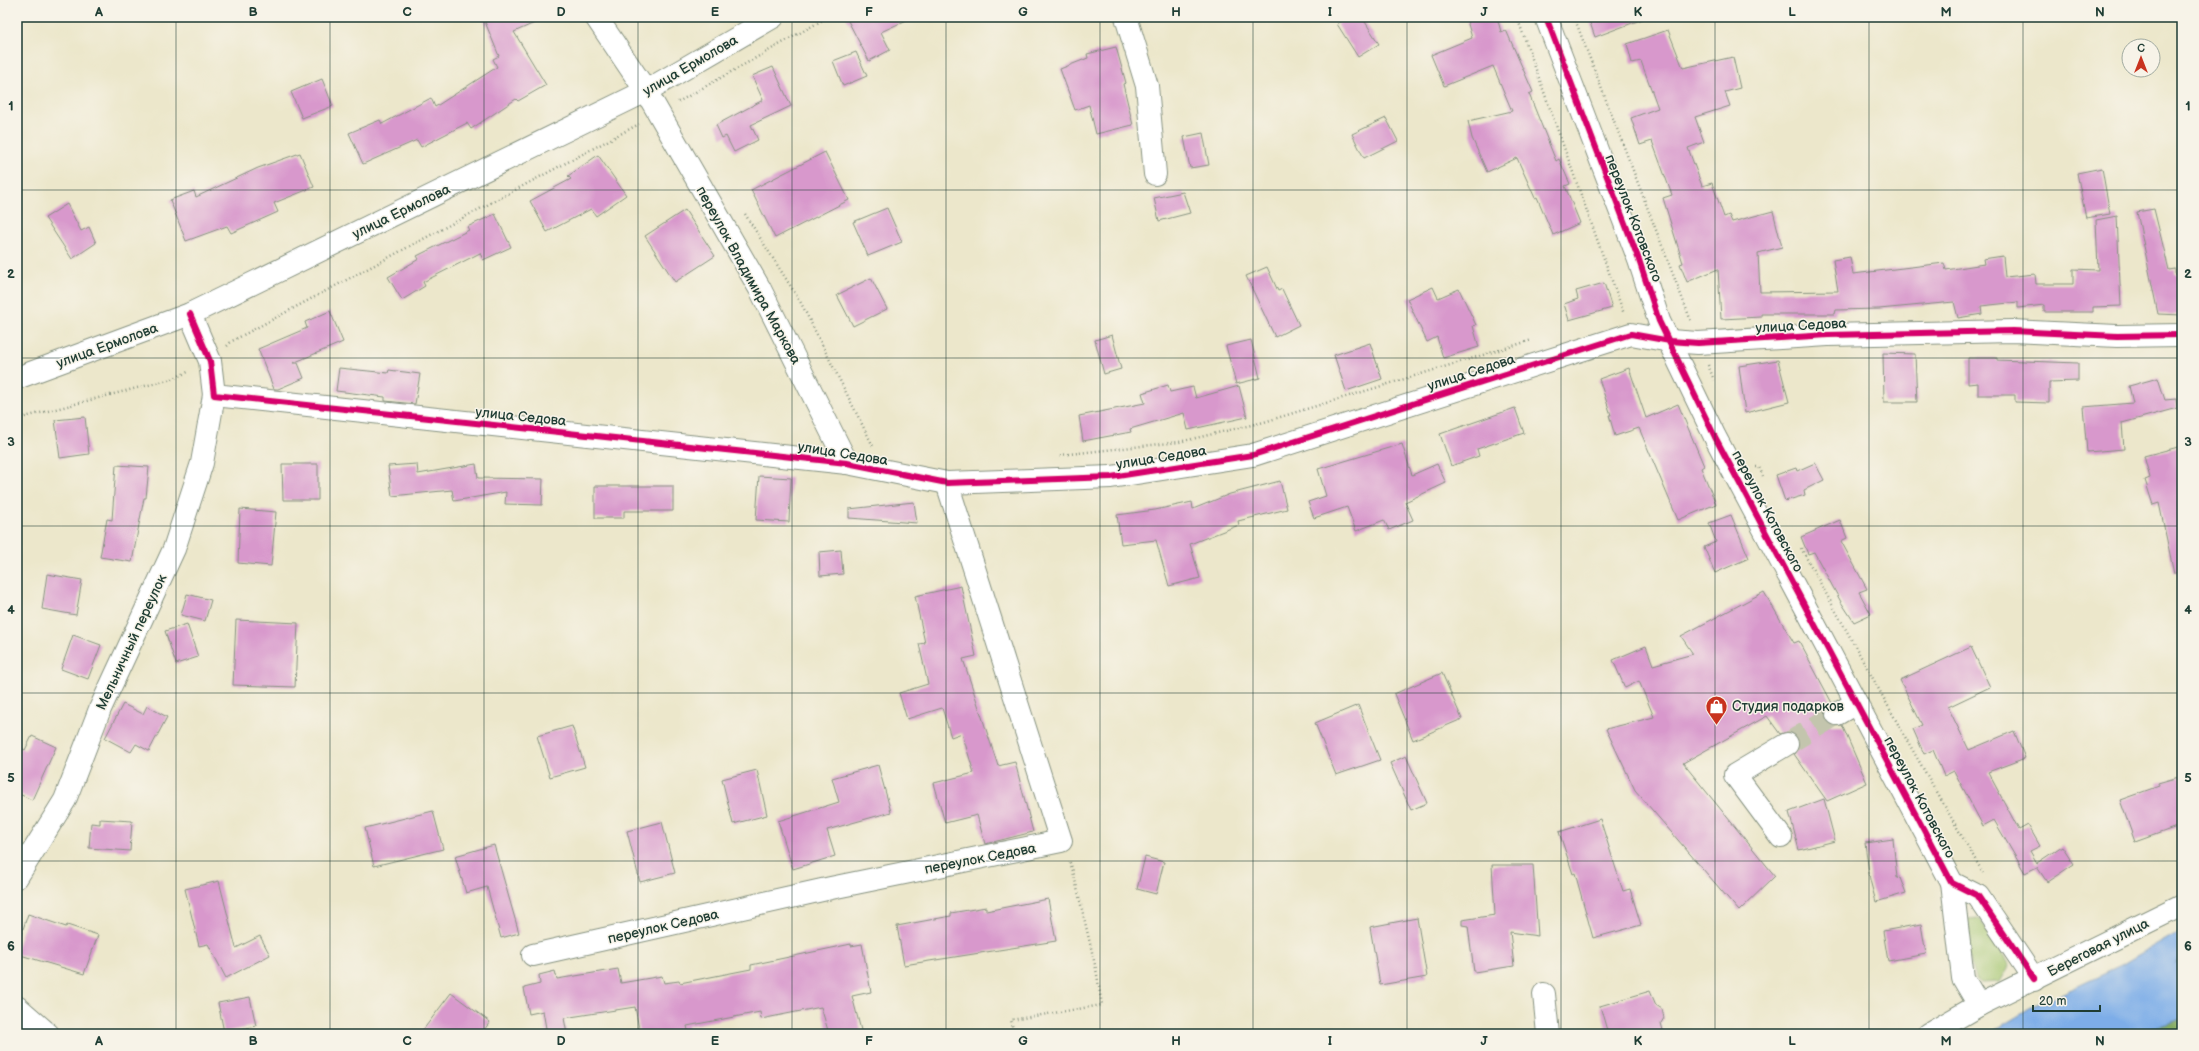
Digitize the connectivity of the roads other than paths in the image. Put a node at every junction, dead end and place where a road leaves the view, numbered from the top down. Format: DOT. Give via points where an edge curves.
graph roads {
  1 [pos="596,17"];
  2 [pos="773,17"];
  3 [pos="1126,17"];
  4 [pos="1546,17"];
  5 [pos="646,91"];
  6 [pos="1155,174"];
  7 [pos="190,314"];
  8 [pos="2182,335"];
  9 [pos="1670,341"];
  10 [pos="17,378"];
  11 [pos="214,395"];
  12 [pos="848,463"];
  13 [pos="947,484"];
  14 [pos="1856,703"];
  15 [pos="1837,714"];
  16 [pos="1787,744"];
  17 [pos="1781,837"];
  18 [pos="17,877"];
  19 [pos="1952,883"];
  20 [pos="2182,904"];
  21 [pos="533,955"];
  22 [pos="2034,979"];
  23 [pos="1544,994"];
  24 [pos="1979,1005"];
  25 [pos="17,1007"];
  26 [pos="48,1034"];
  27 [pos="1548,1034"];
  28 [pos="1929,1034"];
  1 -- 5 [label="street, переулок Владимира Маркова"];
  2 -- 5 [label="street, улица Ермолова"];
  3 -- 6 [label="street" via="1146,86"];
  4 -- 9 [label="street, переулок Котовского" via="1639,260 1659,321"];
  5 -- 7 [label="street, улица Ермолова"];
  5 -- 12 [label="street, переулок Владимира Маркова" via="760,289"];
  7 -- 10 [label="street, улица Ермолова"];
  7 -- 11 [label="street" via="210,361"];
  8 -- 9 [label="street, улица Седова" via="2117,336 2013,331 1828,335 1698,343"];
  9 -- 13 [label="street, улица Седова" via="1631,334 1253,455 1111,477"];
  9 -- 14 [label="street, переулок Котовского" via="1715,437"];
  11 -- 12 [label="street, улица Седова"];
  11 -- 18 [label="street, Мельничный переулок" via="202,463 174,549 100,709 65,800"];
  12 -- 13 [label="street, улица Седова"];
  13 -- 21 [label="street, переулок Седова" via="1061,842 831,888"];
  14 -- 15 [label="street"];
  14 -- 19 [label="street, переулок Котовского"];
  16 -- 17 [label="street" via="1735,774"];
  19 -- 22 [label="street" via="1978,896"];
  19 -- 24 [label="street, переулок Котовского" via="1963,978"];
  20 -- 22 [label="street, Береговая улица"];
  22 -- 24 [label="street, Береговая улица"];
  23 -- 27 [label="street"];
  24 -- 28 [label="street, Береговая улица"];
  25 -- 26 [label="street"];
}
